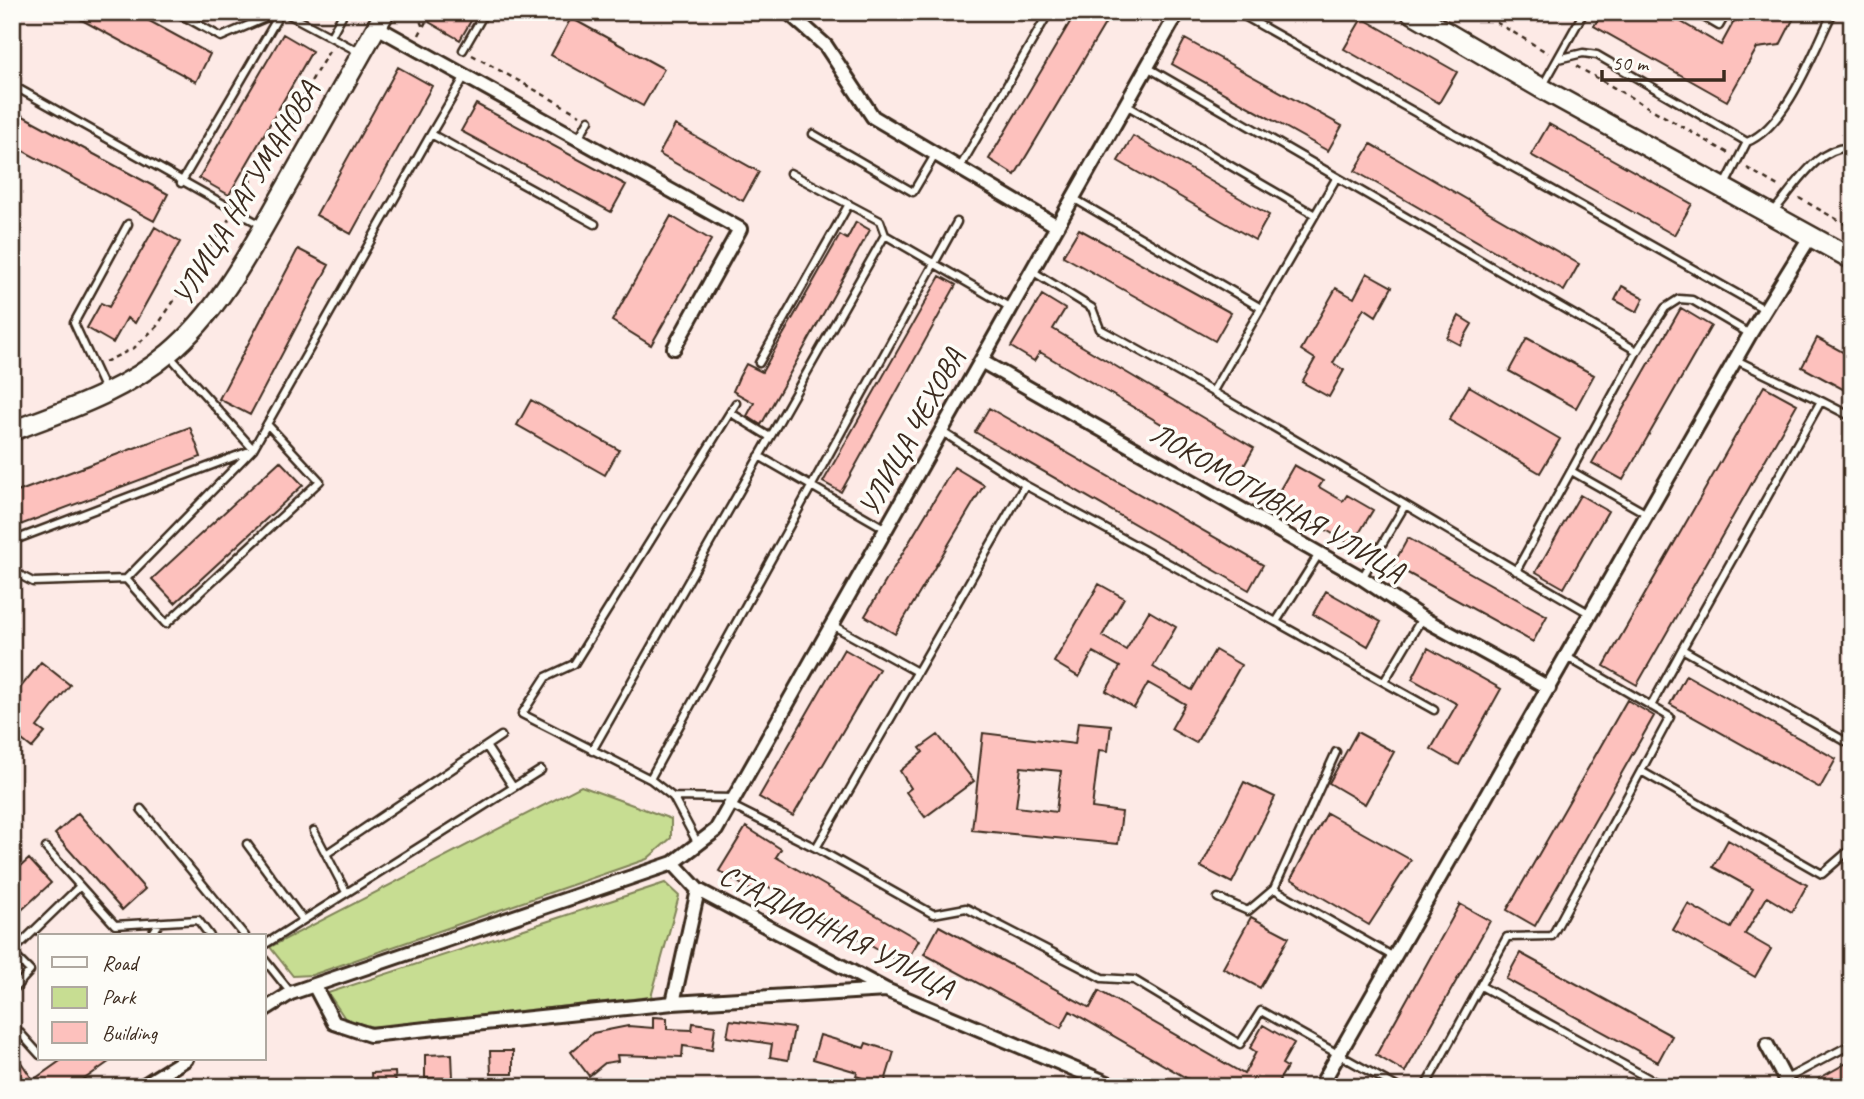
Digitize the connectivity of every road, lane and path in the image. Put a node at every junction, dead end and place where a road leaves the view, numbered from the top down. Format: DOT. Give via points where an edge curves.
graph roads {
  1 [pos="176,12"];
  2 [pos="281,12"];
  3 [pos="344,12"];
  4 [pos="416,12"];
  5 [pos="432,12"];
  6 [pos="485,12"];
  7 [pos="788,12"];
  8 [pos="1049,12"];
  9 [pos="1178,12"];
  10 [pos="1237,12"];
  11 [pos="1411,12"];
  12 [pos="1479,12"];
  13 [pos="1584,12"];
  14 [pos="1695,12"];
  15 [pos="1727,12"];
  16 [pos="1833,12"];
  17 [pos="381,20"];
  18 [pos="423,28"];
  19 [pos="331,36"];
  20 [pos="412,47"];
  21 [pos="463,50"];
  22 [pos="361,53"];
  23 [pos="1558,59"];
  24 [pos="1147,66"];
  25 [pos="465,76"];
  26 [pos="12,85"];
  27 [pos="1541,88"];
  28 [pos="1126,105"];
  29 [pos="589,120"];
  30 [pos="432,134"];
  31 [pos="813,134"];
  32 [pos="578,139"];
  33 [pos="1747,142"];
  34 [pos="1852,148"];
  35 [pos="935,155"];
  36 [pos="1738,161"];
  37 [pos="959,169"];
  38 [pos="790,173"];
  39 [pos="1337,177"];
  40 [pos="181,183"];
  41 [pos="1723,189"];
  42 [pos="1790,194"];
  43 [pos="1073,198"];
  44 [pos="849,204"];
  45 [pos="1315,215"];
  46 [pos="1770,216"];
  47 [pos="957,222"];
  48 [pos="128,224"];
  49 [pos="595,224"];
  50 [pos="1057,226"];
  51 [pos="263,227"];
  52 [pos="1852,228"];
  53 [pos="885,235"];
  54 [pos="1810,237"];
  55 [pos="1852,258"];
  56 [pos="934,263"];
  57 [pos="1032,271"];
  58 [pos="1011,307"];
  59 [pos="1261,308"];
  60 [pos="1766,310"];
  61 [pos="1750,334"];
  62 [pos="674,348"];
  63 [pos="1637,351"];
  64 [pos="168,354"];
  65 [pos="1736,360"];
  66 [pos="981,361"];
  67 [pos="759,363"];
  68 [pos="1213,391"];
  69 [pos="107,395"];
  70 [pos="1821,401"];
  71 [pos="736,403"];
  72 [pos="731,413"];
  73 [pos="1852,417"];
  74 [pos="267,424"];
  75 [pos="941,431"];
  76 [pos="12,432"];
  77 [pos="770,437"];
  78 [pos="253,449"];
  79 [pos="759,456"];
  80 [pos="1573,471"];
  81 [pos="1025,485"];
  82 [pos="811,486"];
  83 [pos="1404,507"];
  84 [pos="1649,515"];
  85 [pos="886,529"];
  86 [pos="12,541"];
  87 [pos="1319,554"];
  88 [pos="12,571"];
  89 [pos="1516,571"];
  90 [pos="1362,578"];
  91 [pos="126,579"];
  92 [pos="1592,614"];
  93 [pos="1422,618"];
  94 [pos="1276,622"];
  95 [pos="832,625"];
  96 [pos="1682,649"];
  97 [pos="1567,657"];
  98 [pos="917,672"];
  99 [pos="1384,682"];
  100 [pos="1549,688"];
  101 [pos="1651,706"];
  102 [pos="1434,709"];
  103 [pos="501,736"];
  104 [pos="1852,745"];
  105 [pos="486,746"];
  106 [pos="593,751"];
  107 [pos="1336,752"];
  108 [pos="541,769"];
  109 [pos="1641,771"];
  110 [pos="650,779"];
  111 [pos="513,787"];
  112 [pos="673,797"];
  113 [pos="732,801"];
  114 [pos="141,809"];
  115 [pos="314,831"];
  116 [pos="247,844"];
  117 [pos="698,844"];
  118 [pos="46,848"];
  119 [pos="816,848"];
  120 [pos="1852,849"];
  121 [pos="326,854"];
  122 [pos="673,863"];
  123 [pos="80,886"];
  124 [pos="1274,889"];
  125 [pos="698,890"];
  126 [pos="346,892"];
  127 [pos="1217,898"];
  128 [pos="303,920"];
  129 [pos="160,922"];
  130 [pos="152,934"];
  131 [pos="208,934"];
  132 [pos="243,934"];
  133 [pos="266,944"];
  134 [pos="12,952"];
  135 [pos="1395,958"];
  136 [pos="266,962"];
  137 [pos="314,985"];
  138 [pos="1480,986"];
  139 [pos="886,990"];
  140 [pos="12,991"];
  141 [pos="291,993"];
  142 [pos="673,1003"];
  143 [pos="266,1007"];
  144 [pos="12,1024"];
  145 [pos="1852,1044"];
  146 [pos="1767,1045"];
  147 [pos="38,1053"];
  148 [pos="1338,1054"];
  149 [pos="184,1060"];
  150 [pos="1787,1083"];
  151 [pos="141,1087"];
  152 [pos="1118,1087"];
  153 [pos="1320,1087"];
  154 [pos="1397,1087"];
  155 [pos="1424,1087"];
  156 [pos="1664,1087"];
  1 -- 2 [label="lane" via="221,37"];
  2 -- 19 [label="lane"];
  2 -- 40 [label="lane"];
  3 -- 19 [label="lane"];
  4 -- 18 [label="path"];
  5 -- 18 [label="path"];
  6 -- 21 [label="lane"];
  7 -- 35 [label="street" via="826,46 873,117"];
  8 -- 37 [label="lane"];
  9 -- 24 [label="street, УЛИЦА ЧЕХОВА"];
  10 -- 60 [label="lane"];
  11 -- 27 [label="main road"];
  12 -- 23 [label="path"];
  13 -- 23 [label="lane"];
  14 -- 15 [label="lane" via="1719,26"];
  16 -- 33 [label="lane" via="1784,108 1767,131"];
  17 -- 20 [label="street"];
  17 -- 22 [label="street, УЛИЦА НАГУМАНОВА"];
  18 -- 20 [label="path"];
  19 -- 22 [label="lane"];
  20 -- 25 [label="street"];
  21 -- 29 [label="path"];
  22 -- 51 [label="street, УЛИЦА НАГУМАНОВА"];
  23 -- 27 [label="lane"];
  23 -- 33 [label="lane" via="1597,55"];
  23 -- 36 [label="path" via="1721,147"];
  24 -- 28 [label="street, УЛИЦА ЧЕХОВА"];
  24 -- 39 [label="lane"];
  25 -- 30 [label="lane"];
  25 -- 32 [label="street"];
  26 -- 40 [label="lane"];
  27 -- 41 [label="main road"];
  28 -- 43 [label="street, УЛИЦА ЧЕХОВА"];
  28 -- 45 [label="lane"];
  29 -- 32 [label="lane"];
  30 -- 49 [label="lane"];
  30 -- 74 [label="lane"];
  31 -- 35 [label="lane" via="913,192"];
  32 -- 62 [label="street" via="740,229"];
  33 -- 36 [label="lane"];
  34 -- 42 [label="lane" via="1839,146 1824,154"];
  35 -- 37 [label="street"];
  36 -- 41 [label="lane"];
  36 -- 42 [label="path"];
  37 -- 50 [label="street"];
  38 -- 44 [label="lane"];
  39 -- 45 [label="lane"];
  39 -- 63 [label="lane"];
  40 -- 51 [label="lane"];
  41 -- 46 [label="main road"];
  42 -- 46 [label="lane"];
  42 -- 52 [label="path"];
  43 -- 50 [label="street, УЛИЦА ЧЕХОВА"];
  43 -- 59 [label="lane"];
  44 -- 53 [label="lane" via="880,221"];
  44 -- 67 [label="lane"];
  45 -- 59 [label="lane"];
  46 -- 54 [label="main road"];
  47 -- 56 [label="lane"];
  48 -- 69 [label="lane" via="74,323"];
  50 -- 57 [label="street, УЛИЦА ЧЕХОВА"];
  51 -- 64 [label="street, УЛИЦА НАГУМАНОВА" via="204,318"];
  53 -- 56 [label="lane"];
  53 -- 77 [label="lane"];
  54 -- 55 [label="main road"];
  54 -- 60 [label="street"];
  56 -- 58 [label="lane"];
  56 -- 82 [label="lane"];
  57 -- 58 [label="street, УЛИЦА ЧЕХОВА"];
  57 -- 68 [label="lane" via="1092,308 1100,330"];
  58 -- 66 [label="street, УЛИЦА ЧЕХОВА"];
  59 -- 68 [label="lane"];
  60 -- 61 [label="street"];
  61 -- 63 [label="lane" via="1692,300 1679,299 1664,308"];
  61 -- 65 [label="street"];
  63 -- 80 [label="lane"];
  64 -- 69 [label="street, УЛИЦА НАГУМАНОВА"];
  64 -- 78 [label="lane"];
  65 -- 70 [label="lane"];
  65 -- 84 [label="street"];
  66 -- 75 [label="street, УЛИЦА ЧЕХОВА"];
  66 -- 87 [label="street, ЛОКОМОТИВНАЯ УЛИЦА"];
  68 -- 83 [label="lane"];
  69 -- 76 [label="street, УЛИЦА НАГУМАНОВА"];
  70 -- 73 [label="lane"];
  70 -- 96 [label="lane"];
  71 -- 72 [label="lane"];
  72 -- 77 [label="lane"];
  72 -- 106 [label="lane" via="574,664 546,677 522,714"];
  74 -- 78 [label="lane"];
  74 -- 91 [label="lane" via="320,481 166,624"];
  75 -- 81 [label="lane"];
  75 -- 85 [label="street, УЛИЦА ЧЕХОВА"];
  77 -- 79 [label="lane"];
  78 -- 86 [label="lane"];
  78 -- 91 [label="lane"];
  79 -- 82 [label="lane"];
  79 -- 106 [label="lane"];
  80 -- 84 [label="lane"];
  80 -- 89 [label="lane"];
  81 -- 94 [label="lane"];
  81 -- 98 [label="lane"];
  82 -- 85 [label="lane"];
  82 -- 110 [label="lane"];
  83 -- 89 [label="lane"];
  83 -- 90 [label="lane"];
  84 -- 92 [label="street"];
  85 -- 95 [label="street, УЛИЦА ЧЕХОВА"];
  87 -- 90 [label="street, ЛОКОМОТИВНАЯ УЛИЦА"];
  87 -- 94 [label="lane"];
  88 -- 91 [label="lane" via="33,582"];
  89 -- 92 [label="lane"];
  90 -- 93 [label="street, ЛОКОМОТИВНАЯ УЛИЦА"];
  92 -- 97 [label="street"];
  93 -- 99 [label="lane"];
  93 -- 100 [label="street, ЛОКОМОТИВНАЯ УЛИЦА"];
  94 -- 99 [label="lane"];
  95 -- 98 [label="lane"];
  95 -- 113 [label="street, УЛИЦА ЧЕХОВА"];
  96 -- 101 [label="lane"];
  96 -- 104 [label="lane"];
  97 -- 100 [label="street"];
  97 -- 101 [label="lane"];
  98 -- 119 [label="lane"];
  99 -- 102 [label="lane"];
  100 -- 135 [label="street"];
  101 -- 109 [label="lane" via="1670,717"];
  103 -- 105 [label="lane"];
  105 -- 111 [label="lane"];
  105 -- 121 [label="lane"];
  106 -- 110 [label="lane"];
  107 -- 124 [label="lane"];
  108 -- 111 [label="lane"];
  109 -- 120 [label="lane" via="1822,874"];
  109 -- 138 [label="lane" via="1552,936 1507,937"];
  110 -- 112 [label="lane"];
  111 -- 126 [label="lane"];
  112 -- 113 [label="lane"];
  112 -- 117 [label="lane"];
  113 -- 117 [label="street, УЛИЦА ЧЕХОВА" via="716,830"];
  113 -- 119 [label="lane"];
  114 -- 132 [label="lane"];
  115 -- 121 [label="lane"];
  116 -- 128 [label="lane"];
  117 -- 122 [label="street, УЛИЦА ЧЕХОВА"];
  118 -- 123 [label="lane"];
  119 -- 148 [label="lane" via="933,914 966,908 1102,978 1134,980 1240,1044 1261,1011"];
  121 -- 126 [label="lane"];
  122 -- 125 [label="street, СТАДИОННАЯ УЛИЦА"];
  122 -- 137 [label="street"];
  123 -- 129 [label="lane" via="115,925"];
  123 -- 134 [label="lane"];
  124 -- 127 [label="lane" via="1248,911"];
  124 -- 135 [label="lane"];
  125 -- 139 [label="street, СТАДИОННАЯ УЛИЦА"];
  125 -- 142 [label="street"];
  126 -- 128 [label="lane"];
  128 -- 133 [label="lane"];
  129 -- 130 [label="lane"];
  129 -- 131 [label="lane" via="198,920"];
  134 -- 140 [label="lane" via="30,971"];
  135 -- 148 [label="street"];
  136 -- 141 [label="lane"];
  137 -- 141 [label="street"];
  137 -- 142 [label="street" via="334,1023 370,1035"];
  138 -- 155 [label="lane"];
  138 -- 156 [label="lane"];
  139 -- 142 [label="street"];
  139 -- 152 [label="street, СТАДИОННАЯ УЛИЦА"];
  141 -- 143 [label="street"];
  144 -- 147 [label="lane"];
  145 -- 150 [label="lane"];
  146 -- 150 [label="street"];
  148 -- 153 [label="street"];
  148 -- 154 [label="lane"];
  149 -- 151 [label="street"];
}
